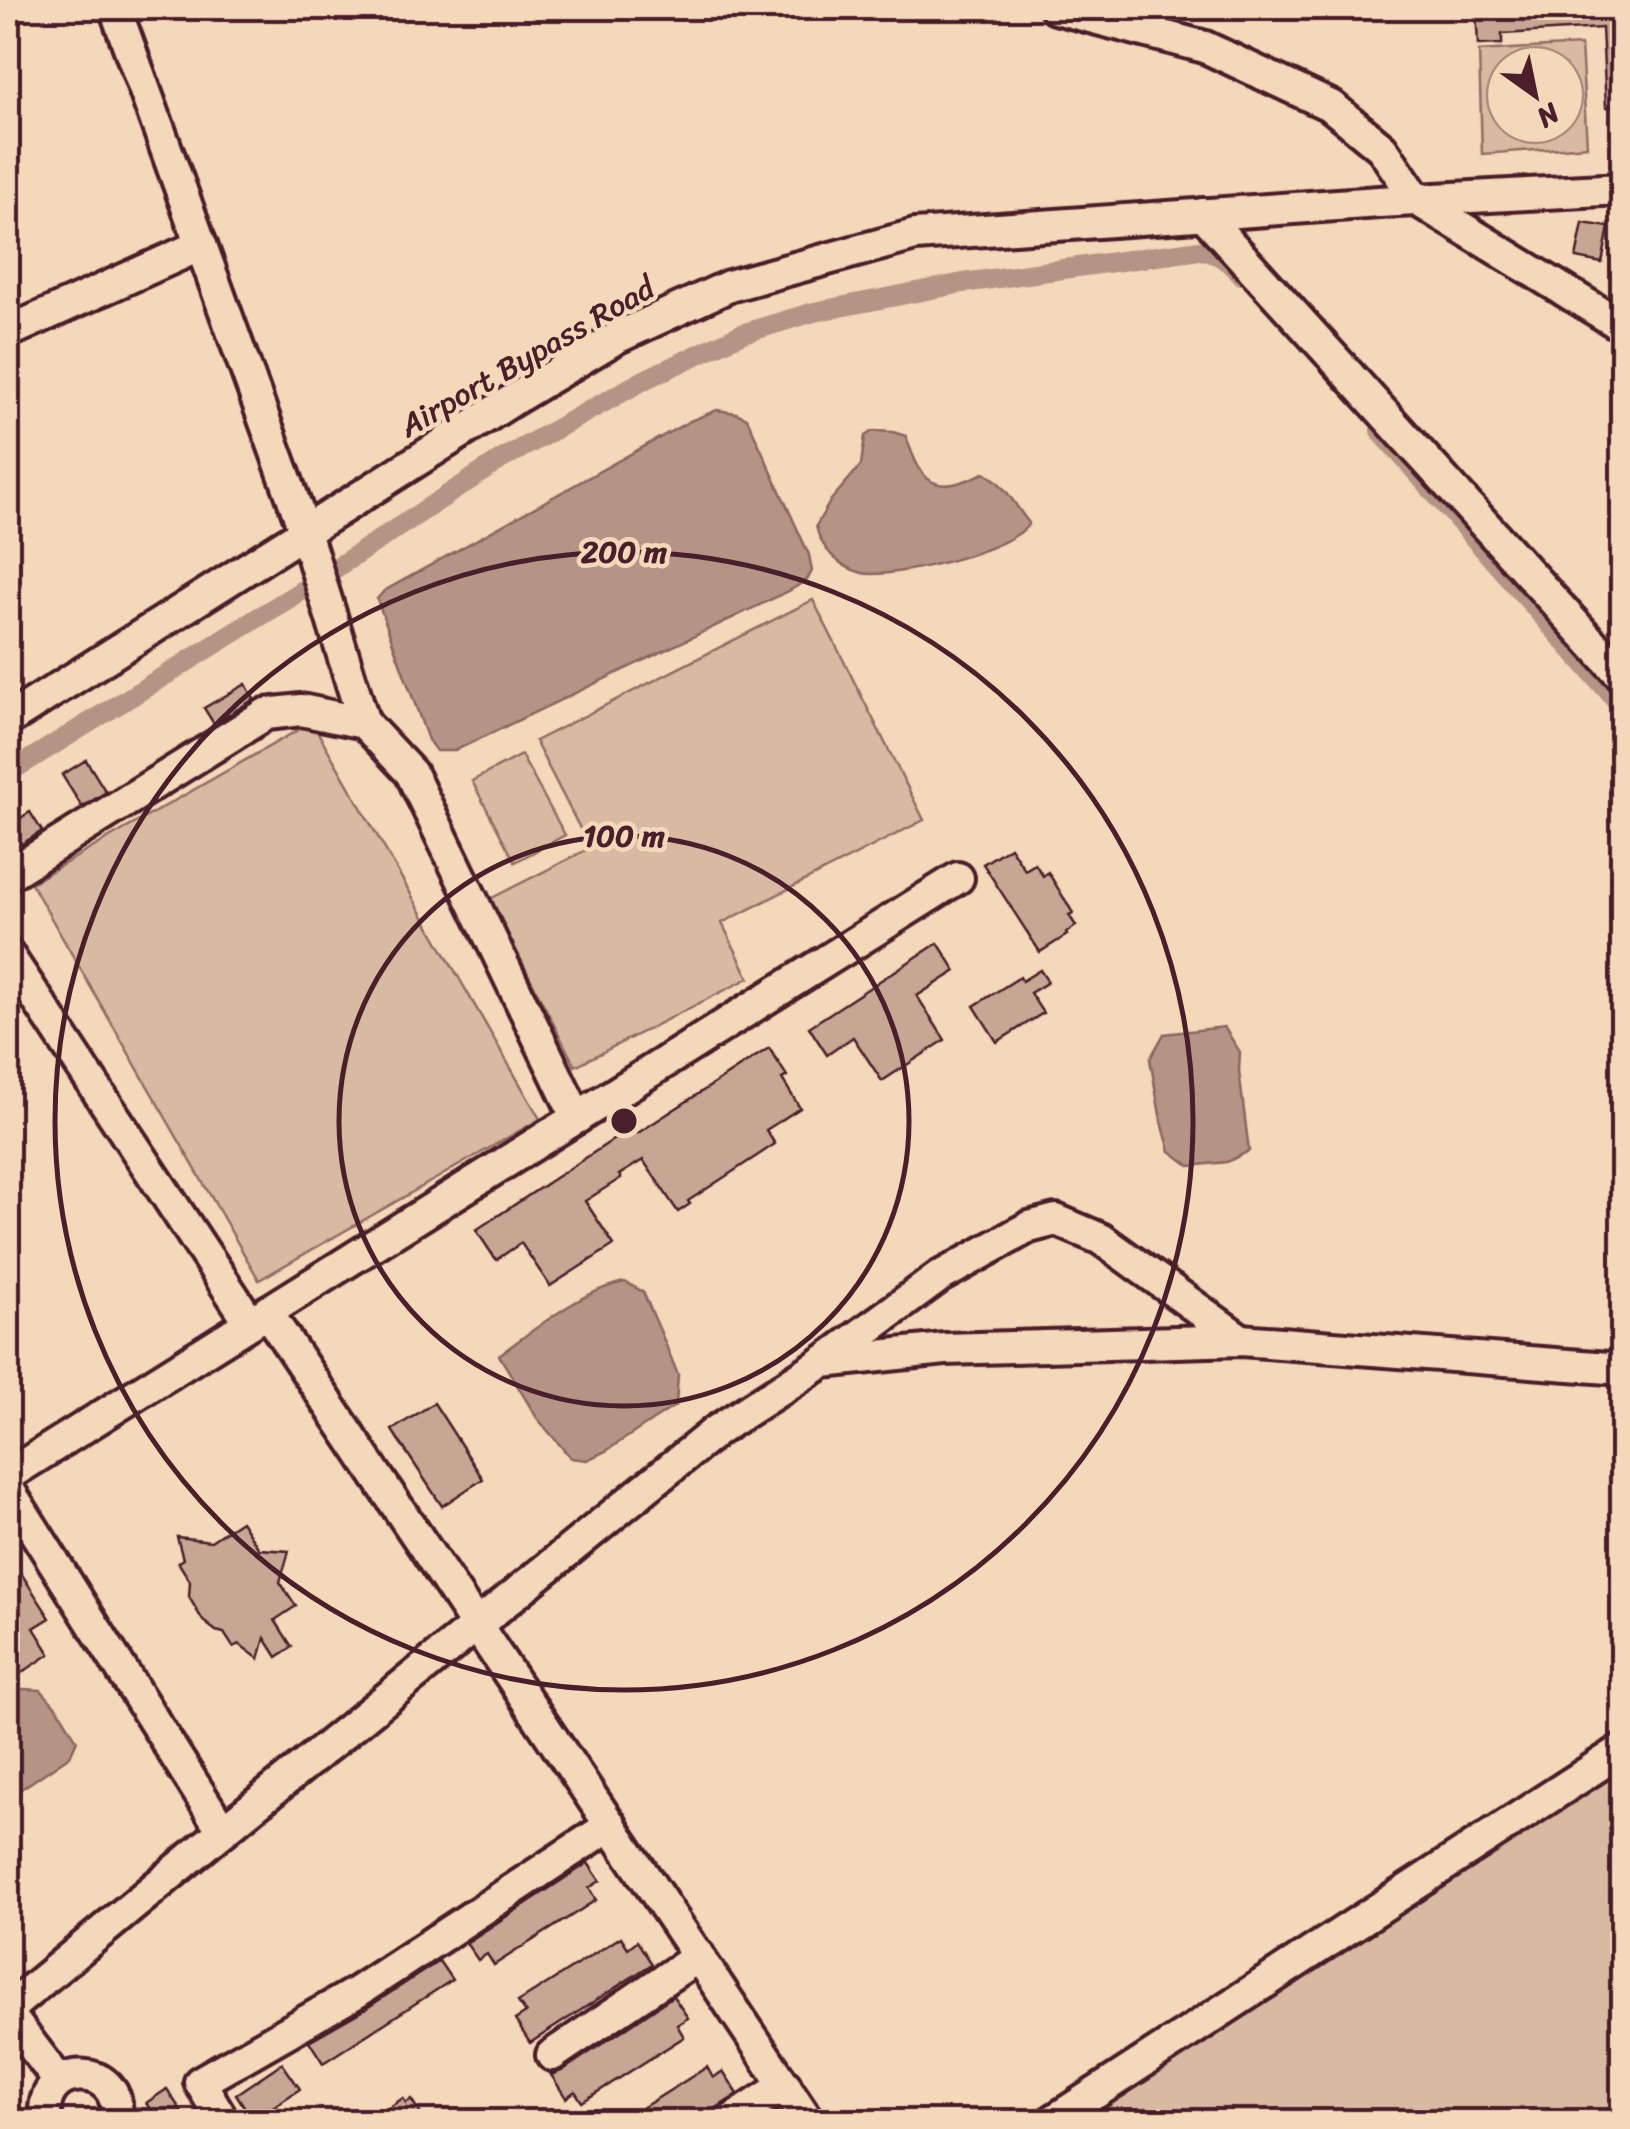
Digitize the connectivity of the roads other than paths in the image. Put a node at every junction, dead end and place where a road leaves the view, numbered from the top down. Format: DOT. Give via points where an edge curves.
graph roads {
  1 [pos="115,8"];
  2 [pos="1056,8"];
  3 [pos="1622,189"];
  4 [pos="1417,200"];
  5 [pos="1203,214"];
  6 [pos="201,245"];
  7 [pos="1622,326"];
  8 [pos="8,332"];
  9 [pos="305,532"];
  10 [pos="1622,676"];
  11 [pos="8,720"];
  12 [pos="364,723"];
  13 [pos="8,875"];
  14 [pos="958,878"];
  15 [pos="8,955"];
  16 [pos="576,1118"];
  17 [pos="259,1317"];
  18 [pos="1241,1340"];
  19 [pos="822,1362"];
  20 [pos="1622,1369"];
  21 [pos="8,1475"];
  22 [pos="8,1488"];
  23 [pos="478,1626"];
  24 [pos="1622,1750"];
  25 [pos="611,1825"];
  26 [pos="223,1831"];
  27 [pos="699,1956"];
  28 [pos="8,2012"];
  29 [pos="552,2055"];
  30 [pos="59,2082"];
  31 [pos="784,2085"];
  32 [pos="46,2122"];
  33 [pos="115,2122"];
  34 [pos="224,2122"];
  35 [pos="729,2122"];
  36 [pos="809,2122"];
  37 [pos="1051,2122"];
  1 -- 6 [label="street"];
  2 -- 4 [label="street" via="1205,47 1330,106 1382,148"];
  3 -- 4 [label="street, Airport Bypass Road"];
  4 -- 5 [label="street, Airport Bypass Road"];
  4 -- 7 [label="street"];
  5 -- 9 [label="street, Airport Bypass Road" via="915,235 728,286 618,337"];
  5 -- 10 [label="street"];
  6 -- 8 [label="street"];
  6 -- 9 [label="street"];
  9 -- 11 [label="street, Airport Bypass Road"];
  9 -- 12 [label="street"];
  12 -- 13 [label="street" via="301,710 266,714"];
  12 -- 16 [label="street" via="410,772"];
  14 -- 16 [label="street"];
  15 -- 17 [label="street"];
  16 -- 17 [label="street"];
  17 -- 21 [label="street"];
  17 -- 23 [label="street"];
  18 -- 19 [label="street" via="946,1350"];
  18 -- 19 [label="street" via="1100,1240 1056,1220 1029,1227 939,1276"];
  18 -- 20 [label="street"];
  19 -- 23 [label="street" via="716,1431"];
  22 -- 26 [label="street"];
  23 -- 25 [label="street"];
  23 -- 26 [label="street"];
  24 -- 37 [label="street"];
  25 -- 27 [label="street"];
  25 -- 34 [label="street" via="357,1992 200,2082"];
  26 -- 28 [label="street"];
  27 -- 29 [label="street"];
  27 -- 31 [label="street"];
  28 -- 30 [label="street"];
  30 -- 32 [label="street" via="47,2098"];
  30 -- 33 [label="street" via="79,2075 99,2080 113,2094"];
  31 -- 35 [label="street"];
  31 -- 36 [label="street"];
}
